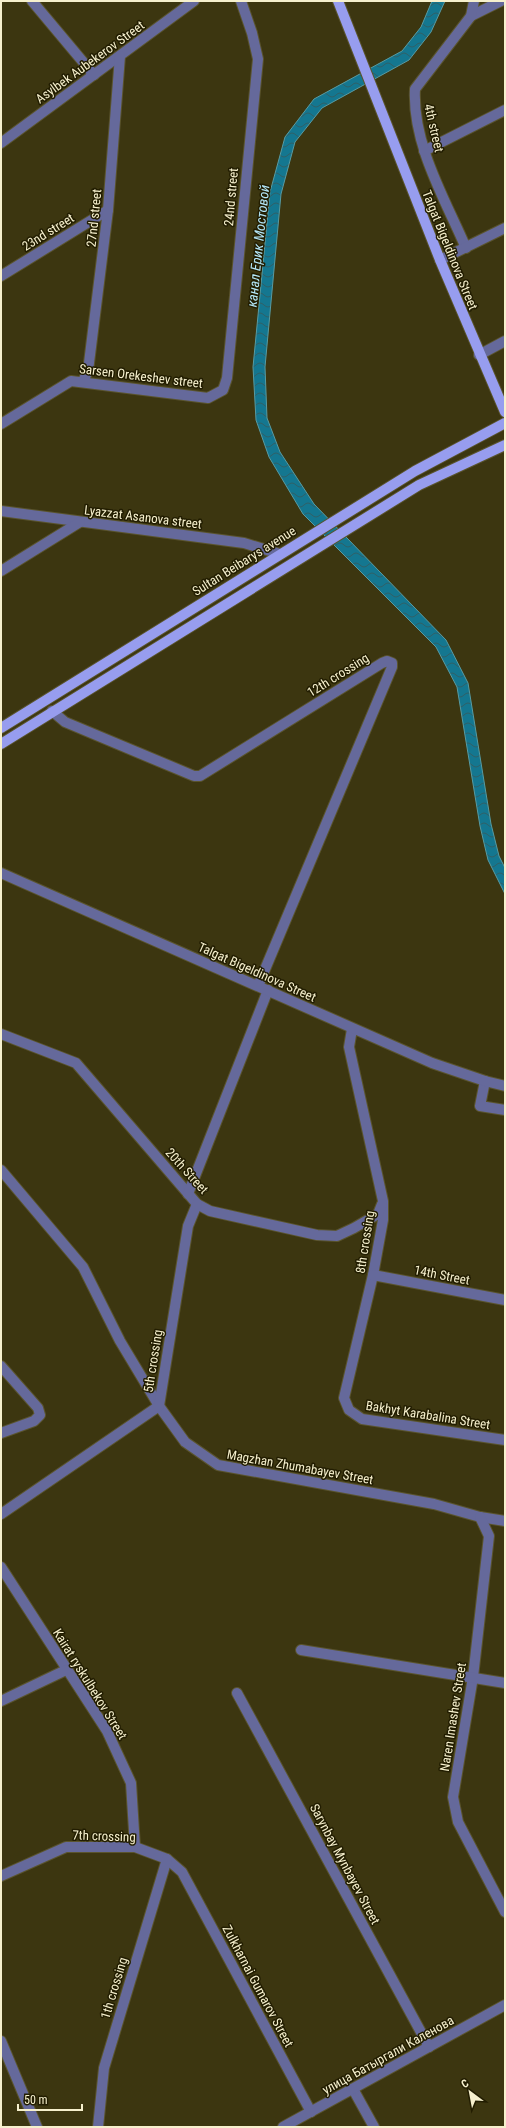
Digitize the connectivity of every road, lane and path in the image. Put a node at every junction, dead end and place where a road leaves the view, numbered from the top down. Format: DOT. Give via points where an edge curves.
graph roads {
  1 [pos="32,1"];
  2 [pos="194,1"];
  3 [pos="241,1"];
  4 [pos="338,1"];
  5 [pos="474,1"];
  6 [pos="501,1"];
  7 [pos="471,16"];
  8 [pos="120,56"];
  9 [pos="94,75"];
  10 [pos="505,110"];
  11 [pos="1,143"];
  12 [pos="424,151"];
  13 [pos="108,210"];
  14 [pos="505,228"];
  15 [pos="466,248"];
  16 [pos="440,260"];
  17 [pos="1,276"];
  18 [pos="505,341"];
  19 [pos="479,355"];
  20 [pos="83,381"];
  21 [pos="216,395"];
  22 [pos="502,403"];
  23 [pos="505,412"];
  24 [pos="505,423"];
  25 [pos="1,424"];
  26 [pos="485,433"];
  27 [pos="505,445"];
  28 [pos="505,451"];
  29 [pos="490,452"];
  30 [pos="1,511"];
  31 [pos="80,522"];
  32 [pos="280,554"];
  33 [pos="1,571"];
  34 [pos="52,711"];
  35 [pos="1,728"];
  36 [pos="1,744"];
  37 [pos="1,873"];
  38 [pos="258,986"];
  39 [pos="268,990"];
  40 [pos="352,1029"];
  41 [pos="1,1034"];
  42 [pos="485,1082"];
  43 [pos="505,1086"];
  44 [pos="505,1110"];
  45 [pos="1,1170"];
  46 [pos="188,1194"];
  47 [pos="383,1201"];
  48 [pos="197,1204"];
  49 [pos="373,1275"];
  50 [pos="505,1300"];
  51 [pos="1,1366"];
  52 [pos="159,1406"];
  53 [pos="349,1410"];
  54 [pos="1,1433"];
  55 [pos="505,1440"];
  56 [pos="1,1514"];
  57 [pos="480,1517"];
  58 [pos="505,1521"];
  59 [pos="1,1567"];
  60 [pos="301,1650"];
  61 [pos="66,1670"];
  62 [pos="473,1677"];
  63 [pos="505,1683"];
  64 [pos="237,1693"];
  65 [pos="1,1700"];
  66 [pos="135,1847"];
  67 [pos="167,1859"];
  68 [pos="182,1872"];
  69 [pos="1,1876"];
  70 [pos="505,1912"];
  71 [pos="505,2005"];
  72 [pos="1,2041"];
  73 [pos="429,2047"];
  74 [pos="354,2089"];
  75 [pos="311,2112"];
  76 [pos="38,2127"];
  77 [pos="98,2127"];
  78 [pos="283,2127"];
  79 [pos="374,2127"];
  1 -- 9 [label="street"];
  2 -- 8 [label="street, Asylbek Aubekerov Street"];
  3 -- 21 [label="street, 24nd street" via="258,59 227,378 223,390"];
  4 -- 16 [label="main road, Talgat Bigeldinova Street"];
  5 -- 7 [label="street, 4th street"];
  6 -- 7 [label="street"];
  7 -- 12 [label="street, 4th street" via="415,89 414,104"];
  8 -- 9 [label="street, Asylbek Aubekerov Street"];
  8 -- 13 [label="street, 27nd street"];
  9 -- 11 [label="street, Asylbek Aubekerov Street"];
  10 -- 12 [label="street"];
  12 -- 15 [label="street, 4th street"];
  13 -- 17 [label="street, 23nd street"];
  13 -- 20 [label="street, 27nd street" via="88,371"];
  14 -- 15 [label="street"];
  15 -- 16 [label="street"];
  16 -- 19 [label="main road, Talgat Bigeldinova Street"];
  18 -- 19 [label="street"];
  19 -- 22 [label="main road, Talgat Bigeldinova Street"];
  20 -- 21 [label="street, Sarsen Orekeshev street" via="208,398"];
  20 -- 25 [label="street, Sarsen Orekeshev street" via="71,381"];
  22 -- 23 [label="main road, Talgat Bigeldinova Street"];
  22 -- 26 [label="main road" via="497,419"];
  24 -- 26 [label="main road, Sultan Beibarys avenue"];
  26 -- 32 [label="main road, Sultan Beibarys avenue" via="415,471"];
  27 -- 29 [label="main road, Sultan Beibarys avenue"];
  28 -- 29 [label="main road"];
  29 -- 34 [label="main road, Sultan Beibarys avenue" via="419,485"];
  30 -- 31 [label="street, Lyazzat Asanova street"];
  31 -- 32 [label="street, Lyazzat Asanova street" via="244,543"];
  31 -- 33 [label="street"];
  32 -- 35 [label="main road, Sultan Beibarys avenue"];
  34 -- 36 [label="main road, Sultan Beibarys avenue"];
  34 -- 38 [label="street, 12th crossing" via="65,722 194,776 200,776 382,663 392,663"];
  37 -- 38 [label="street, Talgat Bigeldinova Street"];
  38 -- 39 [label="street, Talgat Bigeldinova Street"];
  39 -- 40 [label="street, Talgat Bigeldinova Street"];
  39 -- 46 [label="street"];
  40 -- 42 [label="street, Talgat Bigeldinova Street"];
  40 -- 47 [label="street, 8th crossing" via="349,1047"];
  41 -- 46 [label="street, 20th Street" via="76,1063"];
  42 -- 43 [label="street, Talgat Bigeldinova Street"];
  42 -- 44 [label="street" via="480,1106"];
  45 -- 52 [label="street, Magzhan Zhumabayev Street" via="83,1267 120,1341"];
  46 -- 48 [label="street, 20th Street"];
  47 -- 48 [label="street, 20th Street" via="378,1214 337,1236 317,1235 218,1213"];
  47 -- 49 [label="street, 8th crossing" via="383,1220"];
  48 -- 52 [label="street, 5th crossing" via="188,1226"];
  49 -- 50 [label="street, 14th Street"];
  49 -- 53 [label="street, 8th crossing" via="344,1398"];
  51 -- 54 [label="street" via="38,1408 40,1415 34,1421"];
  52 -- 56 [label="street, 5th crossing"];
  52 -- 57 [label="street, Magzhan Zhumabayev Street" via="185,1442 218,1465 434,1504"];
  53 -- 55 [label="street, Bakhyt Karabalina Street" via="362,1419"];
  57 -- 58 [label="street, Magzhan Zhumabayev Street"];
  57 -- 62 [label="street, Naren Imashev Street" via="489,1536"];
  59 -- 61 [label="street, Kairat ryskulbekov Street"];
  60 -- 62 [label="street"];
  61 -- 65 [label="street"];
  61 -- 66 [label="street, Kairat ryskulbekov Street" via="107,1731 130,1783"];
  62 -- 63 [label="street"];
  62 -- 70 [label="street, Naren Imashev Street" via="453,1797 458,1822"];
  64 -- 73 [label="street, Sarynbay Mynbayev Street"];
  66 -- 67 [label="street, 7th crossing"];
  66 -- 69 [label="street, 7th crossing" via="66,1847"];
  67 -- 68 [label="street, 7th crossing"];
  67 -- 77 [label="street, 1th crossing" via="104,2068"];
  68 -- 75 [label="street, Zulkharnai Gumarov Street"];
  71 -- 73 [label="street, улица Батыргали Каленова"];
  72 -- 76 [label="street"];
  73 -- 74 [label="street, улица Батыргали Каленова"];
  74 -- 75 [label="street, улица Батыргали Каленова"];
  74 -- 79 [label="street"];
  75 -- 78 [label="street, улица Батыргали Каленова"];
}
